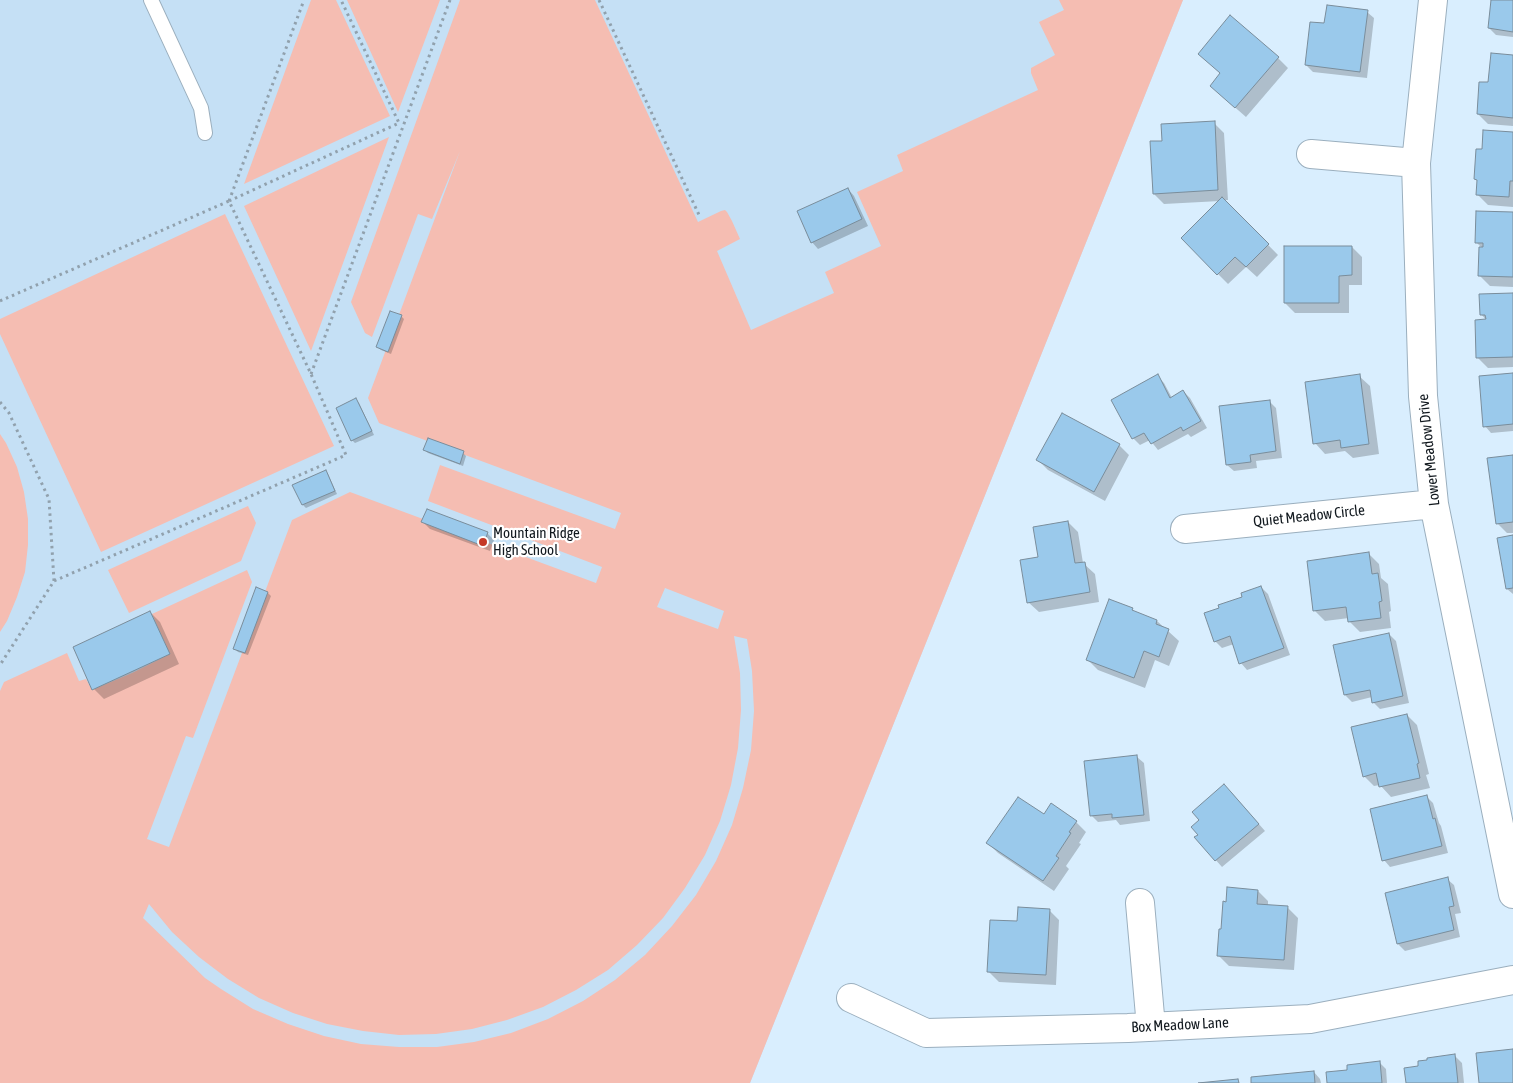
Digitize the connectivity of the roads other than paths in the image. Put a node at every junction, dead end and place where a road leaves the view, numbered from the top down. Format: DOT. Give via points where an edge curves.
graph roads {
  1 [pos="150,0"];
  2 [pos="1433,0"];
  3 [pos="205,133"];
  4 [pos="1311,154"];
  5 [pos="1416,163"];
  6 [pos="1434,504"];
  7 [pos="1185,529"];
  8 [pos="1513,894"];
  9 [pos="1140,903"];
  10 [pos="1513,980"];
  11 [pos="851,998"];
  12 [pos="1151,1027"];
  1 -- 3 [label="lane" via="201,108"];
  2 -- 5 [label="street, Lower Meadow Drive"];
  4 -- 5 [label="street"];
  5 -- 6 [label="street, Lower Meadow Drive" via="1423,396"];
  6 -- 7 [label="street, Quiet Meadow Circle"];
  6 -- 8 [label="street, Lower Meadow Drive"];
  9 -- 12 [label="street"];
  10 -- 12 [label="street, Box Meadow Lane" via="1310,1019"];
  11 -- 12 [label="street, Box Meadow Lane" via="926,1033"];
}
